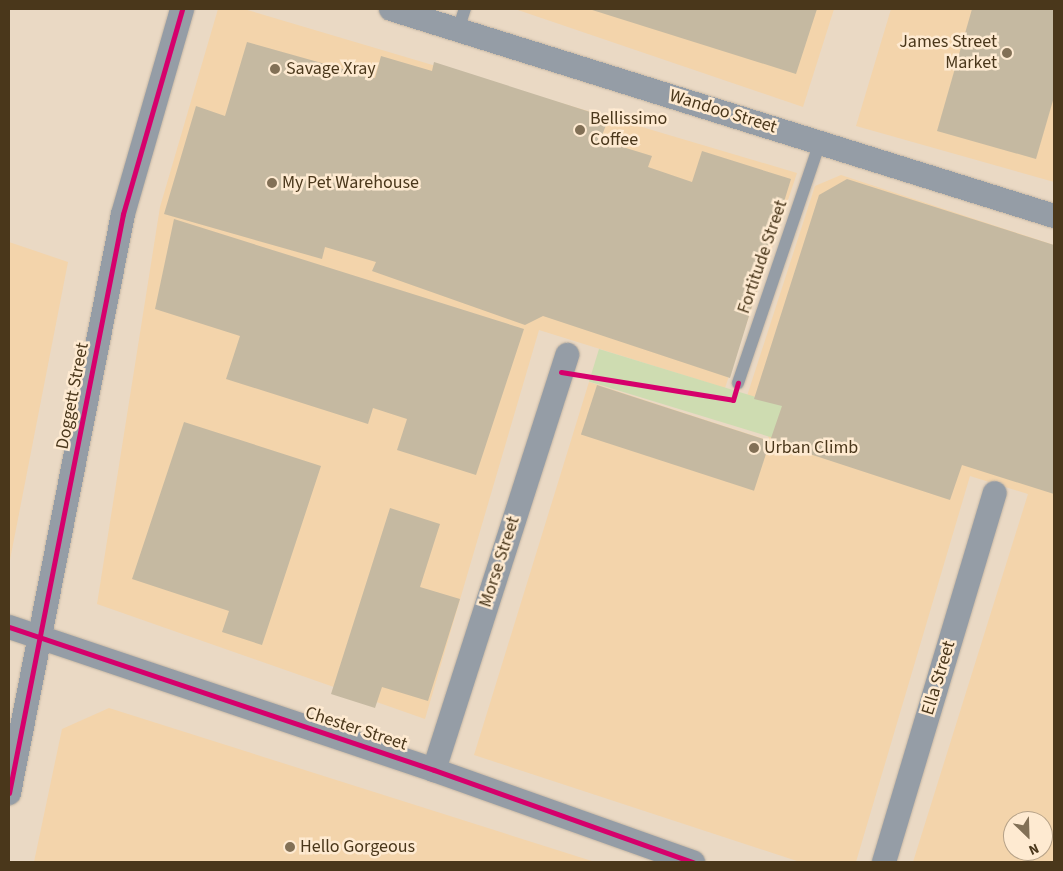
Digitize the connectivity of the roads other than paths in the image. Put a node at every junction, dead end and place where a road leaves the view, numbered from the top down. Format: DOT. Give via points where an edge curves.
graph roads {
  1 [pos="182,9"];
  2 [pos="391,9"];
  3 [pos="462,19"];
  4 [pos="820,142"];
  5 [pos="1054,216"];
  6 [pos="566,355"];
  7 [pos="738,383"];
  8 [pos="995,493"];
  9 [pos="9,627"];
  10 [pos="40,638"];
  11 [pos="434,770"];
  12 [pos="9,793"];
  13 [pos="693,862"];
  14 [pos="884,862"];
  1 -- 10 [label="street, Doggett Street" via="123,214"];
  2 -- 3 [label="street, Wandoo Street"];
  3 -- 4 [label="street, Wandoo Street"];
  4 -- 5 [label="street, Wandoo Street"];
  4 -- 7 [label="lane, Fortitude Street"];
  6 -- 11 [label="street, Morse Street"];
  8 -- 14 [label="street, Ella Street"];
  9 -- 10 [label="street, Chester Street"];
  10 -- 11 [label="street, Chester Street"];
  10 -- 12 [label="street, Doggett Street"];
  11 -- 13 [label="street, Chester Street"];
}
